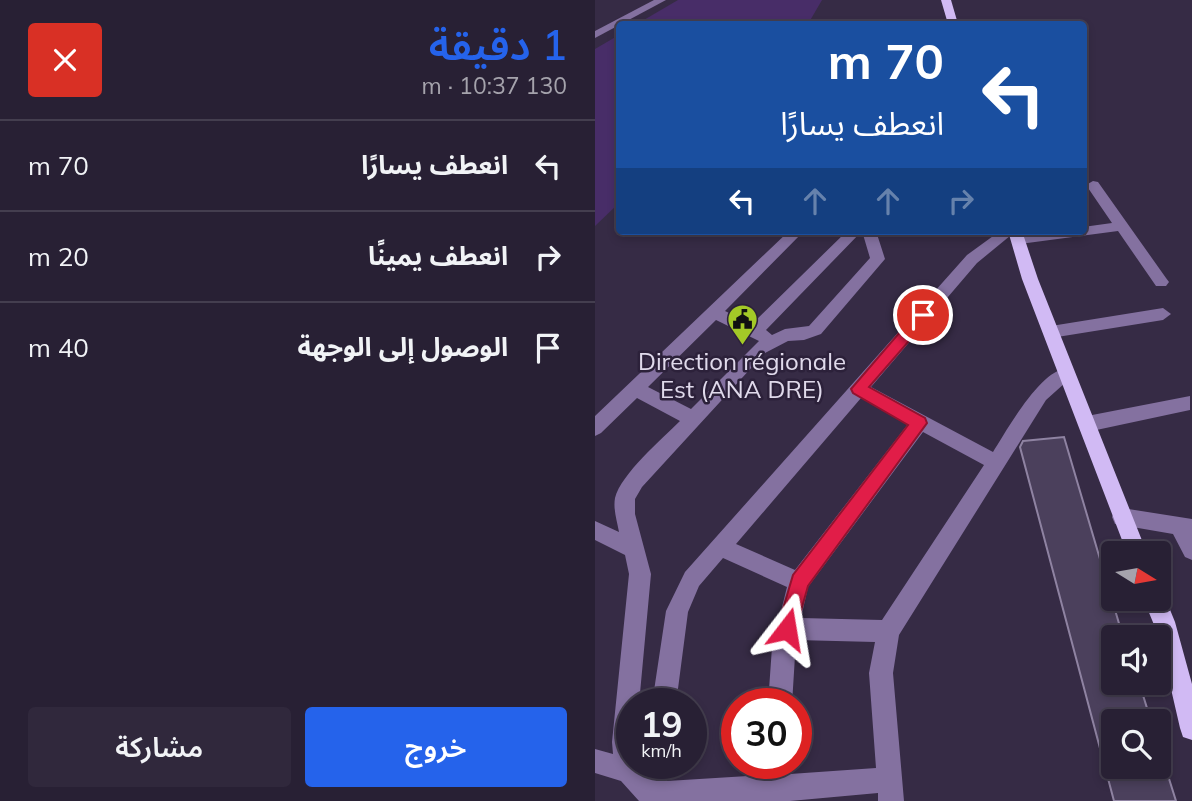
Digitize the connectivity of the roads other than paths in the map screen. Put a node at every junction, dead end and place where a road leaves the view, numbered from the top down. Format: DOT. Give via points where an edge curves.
graph roads {
  1 [pos="661,0"];
  2 [pos="946,0"];
  3 [pos="621,21"];
  4 [pos="952,21"];
  5 [pos="616,24"];
  6 [pos="595,35"];
  7 [pos="1093,186"];
  8 [pos="1122,226"];
  9 [pos="1087,229"];
  10 [pos="793,235"];
  11 [pos="851,235"];
  12 [pos="870,235"];
  13 [pos="1014,235"];
  14 [pos="1161,282"];
  15 [pos="713,312"];
  16 [pos="1163,314"];
  17 [pos="754,332"];
  18 [pos="1051,332"];
  19 [pos="771,340"];
  20 [pos="1067,373"];
  21 [pos="635,389"];
  22 [pos="859,389"];
  23 [pos="1190,403"];
  24 [pos="693,419"];
  25 [pos="919,423"];
  26 [pos="1087,424"];
  27 [pos="595,428"];
  28 [pos="997,463"];
  29 [pos="1122,517"];
  30 [pos="1186,527"];
  31 [pos="595,530"];
  32 [pos="1132,541"];
  33 [pos="721,547"];
  34 [pos="634,549"];
  35 [pos="1192,550"];
  36 [pos="799,582"];
  37 [pos="1159,611"];
  38 [pos="787,629"];
  39 [pos="888,631"];
  40 [pos="629,688"];
  41 [pos="666,688"];
  42 [pos="781,688"];
  43 [pos="1192,728"];
  44 [pos="595,761"];
  45 [pos="616,767"];
  46 [pos="635,779"];
  47 [pos="655,779"];
  48 [pos="777,784"];
  49 [pos="890,791"];
  50 [pos="653,798"];
  1 -- 3 [label="street"];
  2 -- 4 [label="main road"];
  5 -- 6 [label="street"];
  7 -- 8 [label="street"];
  8 -- 9 [label="street"];
  8 -- 14 [label="street"];
  10 -- 15 [label="street"];
  11 -- 17 [label="street"];
  12 -- 19 [label="street" via="878,259 815,330"];
  13 -- 18 [label="main road"];
  13 -- 22 [label="street" via="972,259"];
  15 -- 17 [label="street"];
  15 -- 21 [label="street"];
  16 -- 18 [label="street"];
  17 -- 19 [label="street"];
  18 -- 20 [label="main road"];
  19 -- 24 [label="street"];
  20 -- 26 [label="main road"];
  20 -- 28 [label="street" via="1040,395"];
  21 -- 24 [label="street"];
  21 -- 27 [label="street"];
  22 -- 25 [label="street"];
  22 -- 33 [label="street"];
  23 -- 26 [label="street"];
  24 -- 34 [label="street" via="635,481 625,498"];
  25 -- 28 [label="street"];
  25 -- 36 [label="street"];
  26 -- 29 [label="main road"];
  28 -- 39 [label="street"];
  29 -- 30 [label="street"];
  29 -- 32 [label="main road"];
  30 -- 35 [label="street"];
  31 -- 34 [label="street"];
  33 -- 36 [label="street"];
  33 -- 41 [label="street" via="692,579 677,611"];
  34 -- 40 [label="street" via="640,574"];
  36 -- 38 [label="street"];
  37 -- 43 [label="main road"];
  38 -- 39 [label="street"];
  38 -- 42 [label="street"];
  39 -- 49 [label="street" via="881,673"];
  44 -- 45 [label="street"];
  46 -- 50 [label="street"];
  47 -- 50 [label="street"];
  48 -- 49 [label="street"];
  48 -- 50 [label="street"];
}
